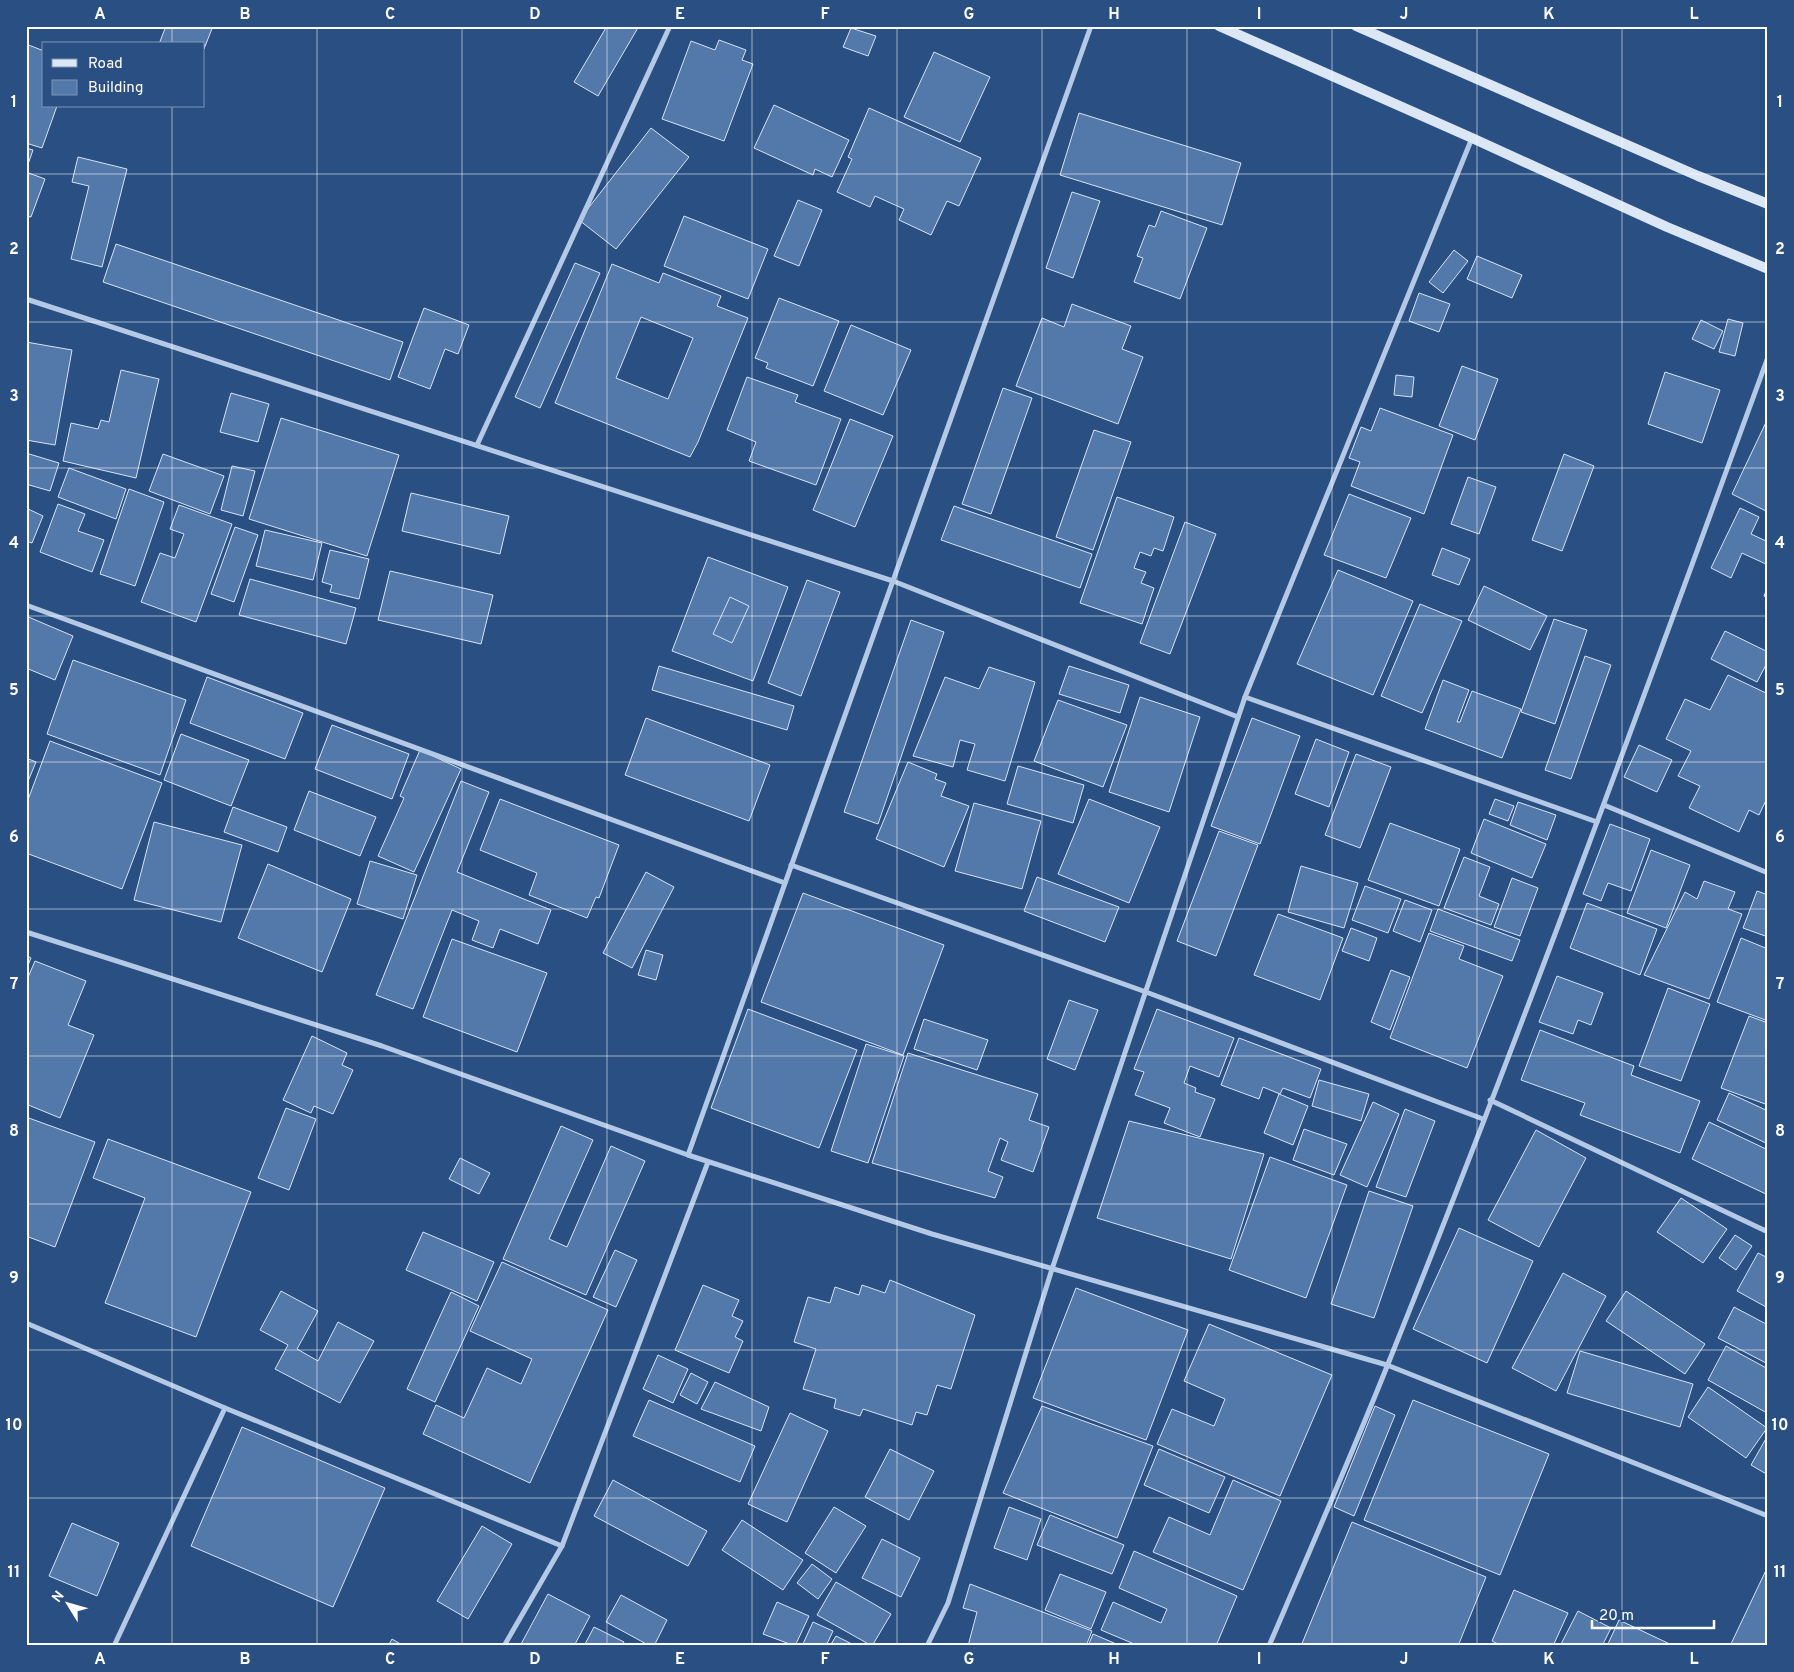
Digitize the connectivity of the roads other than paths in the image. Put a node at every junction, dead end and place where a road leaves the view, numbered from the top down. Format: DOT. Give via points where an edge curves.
graph roads {
  1 [pos="670,26"];
  2 [pos="1091,26"];
  3 [pos="1219,26"];
  4 [pos="1356,26"];
  5 [pos="1472,138"];
  6 [pos="1768,204"];
  7 [pos="1768,269"];
  8 [pos="26,299"];
  9 [pos="1768,357"];
  10 [pos="477,445"];
  11 [pos="893,581"];
  12 [pos="26,606"];
  13 [pos="1245,697"];
  14 [pos="1238,717"];
  15 [pos="1604,805"];
  16 [pos="1597,822"];
  17 [pos="791,865"];
  18 [pos="1768,873"];
  19 [pos="785,883"];
  20 [pos="26,932"];
  21 [pos="1146,992"];
  22 [pos="1490,1100"];
  23 [pos="1483,1119"];
  24 [pos="688,1155"];
  25 [pos="708,1162"];
  26 [pos="1768,1232"];
  27 [pos="1052,1269"];
  28 [pos="26,1323"];
  29 [pos="1387,1366"];
  30 [pos="225,1408"];
  31 [pos="1768,1516"];
  32 [pos="562,1546"];
  33 [pos="114,1646"];
  34 [pos="504,1646"];
  35 [pos="927,1646"];
  36 [pos="1269,1646"];
  1 -- 10 [label="street"];
  2 -- 11 [label="street"];
  3 -- 5 [label="main road"];
  4 -- 6 [label="main road"];
  5 -- 7 [label="main road"];
  5 -- 13 [label="street"];
  8 -- 10 [label="street"];
  9 -- 15 [label="street"];
  10 -- 11 [label="street"];
  11 -- 14 [label="street"];
  11 -- 17 [label="street"];
  12 -- 19 [label="street"];
  13 -- 14 [label="street"];
  13 -- 16 [label="street"];
  14 -- 21 [label="street"];
  15 -- 16 [label="street"];
  15 -- 18 [label="street"];
  16 -- 22 [label="street"];
  17 -- 19 [label="street"];
  17 -- 21 [label="street"];
  19 -- 24 [label="street"];
  20 -- 24 [label="street" via="382,1046"];
  21 -- 23 [label="street"];
  21 -- 27 [label="street"];
  22 -- 23 [label="street"];
  22 -- 26 [label="street"];
  23 -- 29 [label="street"];
  24 -- 25 [label="street"];
  25 -- 27 [label="street"];
  25 -- 32 [label="street"];
  27 -- 29 [label="street"];
  27 -- 35 [label="street" via="948,1603"];
  28 -- 30 [label="street"];
  29 -- 31 [label="street"];
  29 -- 36 [label="street"];
  30 -- 32 [label="street"];
  30 -- 33 [label="street"];
  32 -- 34 [label="street"];
}
